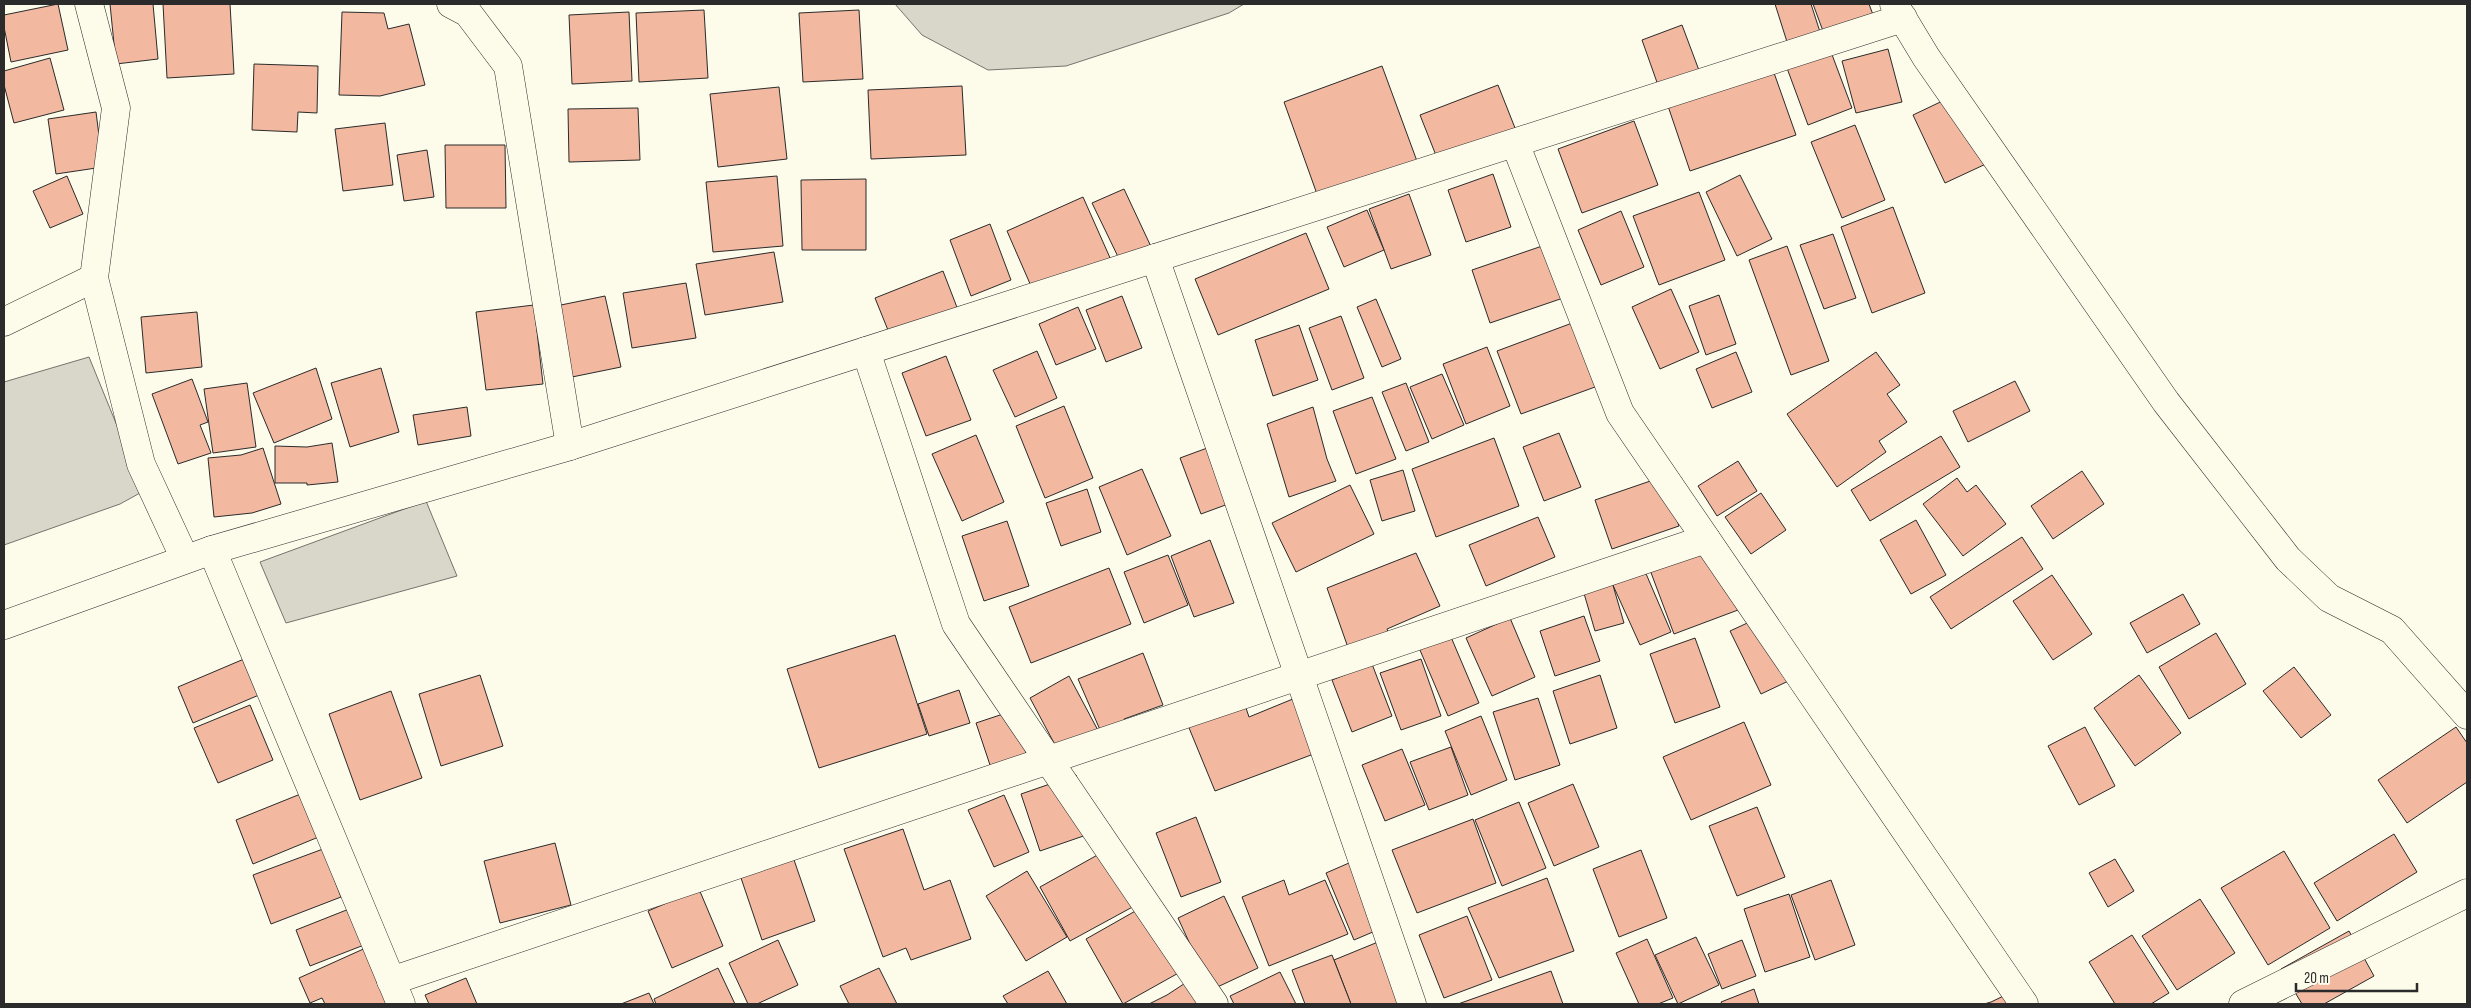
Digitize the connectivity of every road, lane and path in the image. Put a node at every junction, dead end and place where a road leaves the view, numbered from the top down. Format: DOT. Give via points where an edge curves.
graph roads {
  1 [pos="89,4"];
  2 [pos="451,4"];
  3 [pos="1898,11"];
  4 [pos="1514,143"];
  5 [pos="1155,258"];
  6 [pos="94,278"];
  7 [pos="4,322"];
  8 [pos="866,350"];
  9 [pos="570,446"];
  10 [pos="1706,539"];
  11 [pos="212,550"];
  12 [pos="185,559"];
  13 [pos="4,625"];
  14 [pos="1299,676"];
  15 [pos="2467,715"];
  16 [pos="1048,760"];
  17 [pos="2467,893"];
  18 [pos="396,992"];
  19 [pos="1214,1004"];
  20 [pos="1412,1004"];
  21 [pos="2024,1004"];
  22 [pos="2243,1004"];
  1 -- 6 [label="street" via="116,108"];
  2 -- 9 [label="street" via="468,13 508,66"];
  3 -- 4 [label="street"];
  3 -- 15 [label="street" via="2166,402 2288,559 2329,598 2392,630"];
  4 -- 5 [label="street"];
  4 -- 10 [label="street" via="1620,413"];
  5 -- 8 [label="street"];
  5 -- 14 [label="street"];
  6 -- 7 [label="street"];
  6 -- 12 [label="street" via="141,464"];
  8 -- 9 [label="street"];
  8 -- 16 [label="street" via="956,624"];
  9 -- 11 [label="street"];
  10 -- 14 [label="street"];
  10 -- 21 [label="street"];
  11 -- 12 [label="street"];
  11 -- 18 [label="street"];
  12 -- 13 [label="street"];
  14 -- 16 [label="street"];
  14 -- 20 [label="street"];
  16 -- 18 [label="street"];
  16 -- 19 [label="street"];
  17 -- 22 [label="street"];
}
